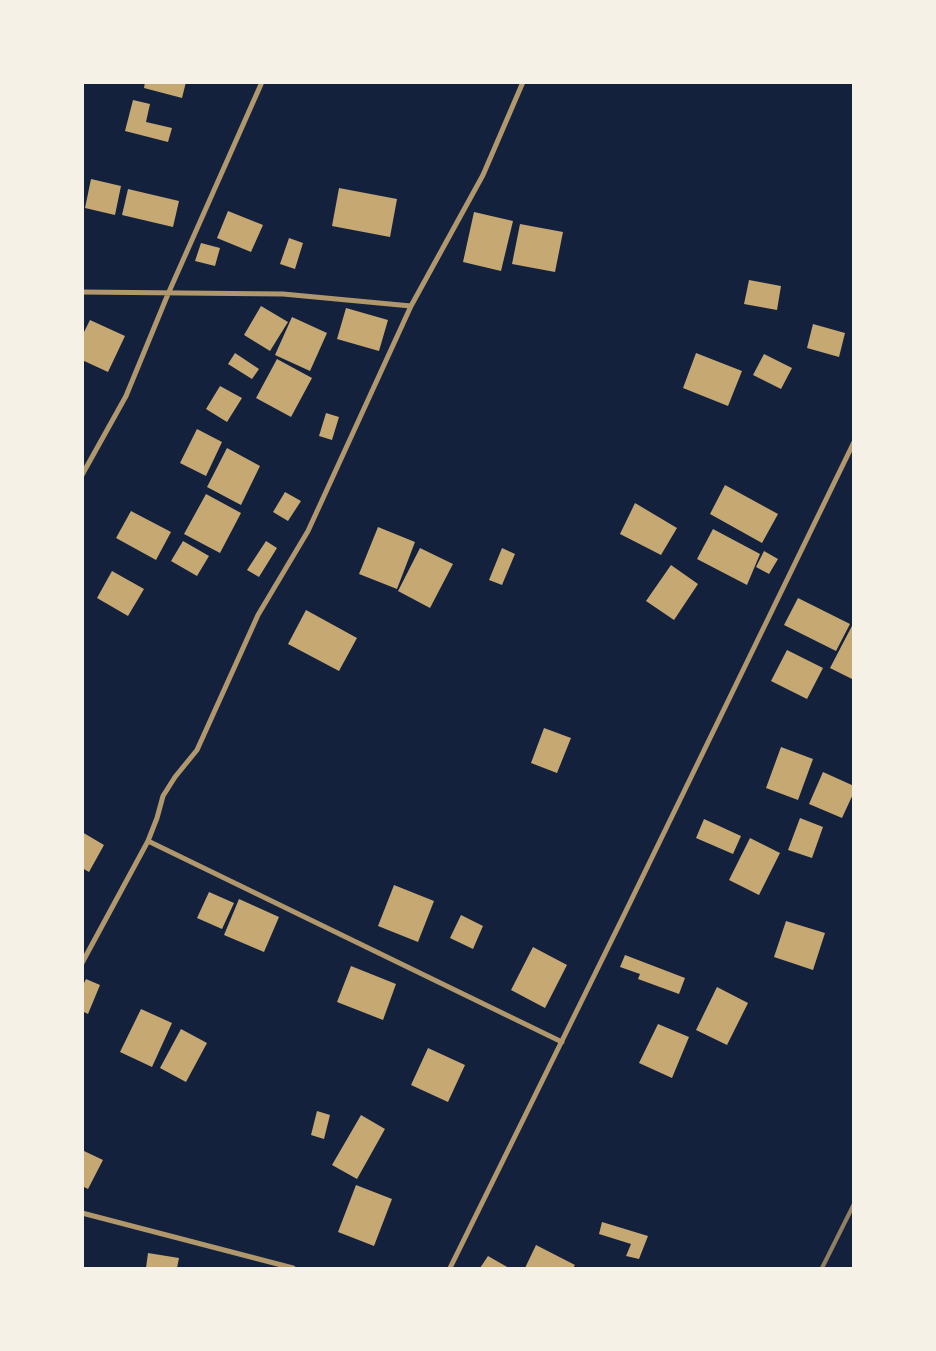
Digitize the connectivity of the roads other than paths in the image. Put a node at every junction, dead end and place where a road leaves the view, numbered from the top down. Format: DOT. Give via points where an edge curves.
graph roads {
  1 [pos="262,82"];
  2 [pos="523,82"];
  3 [pos="82,292"];
  4 [pos="168,294"];
  5 [pos="410,306"];
  6 [pos="854,442"];
  7 [pos="82,475"];
  8 [pos="148,841"];
  9 [pos="82,962"];
  10 [pos="562,1042"];
  11 [pos="82,1213"];
  12 [pos="293,1268"];
  13 [pos="450,1268"];
  1 -- 4 [label="street"];
  2 -- 5 [label="street" via="483,175"];
  3 -- 4 [label="street"];
  4 -- 5 [label="street" via="284,294"];
  4 -- 7 [label="street" via="126,396"];
  5 -- 8 [label="street" via="308,531 258,615 198,750 163,796"];
  6 -- 10 [label="street"];
  8 -- 9 [label="street"];
  8 -- 10 [label="street"];
  10 -- 13 [label="street"];
  11 -- 12 [label="street"];
}
